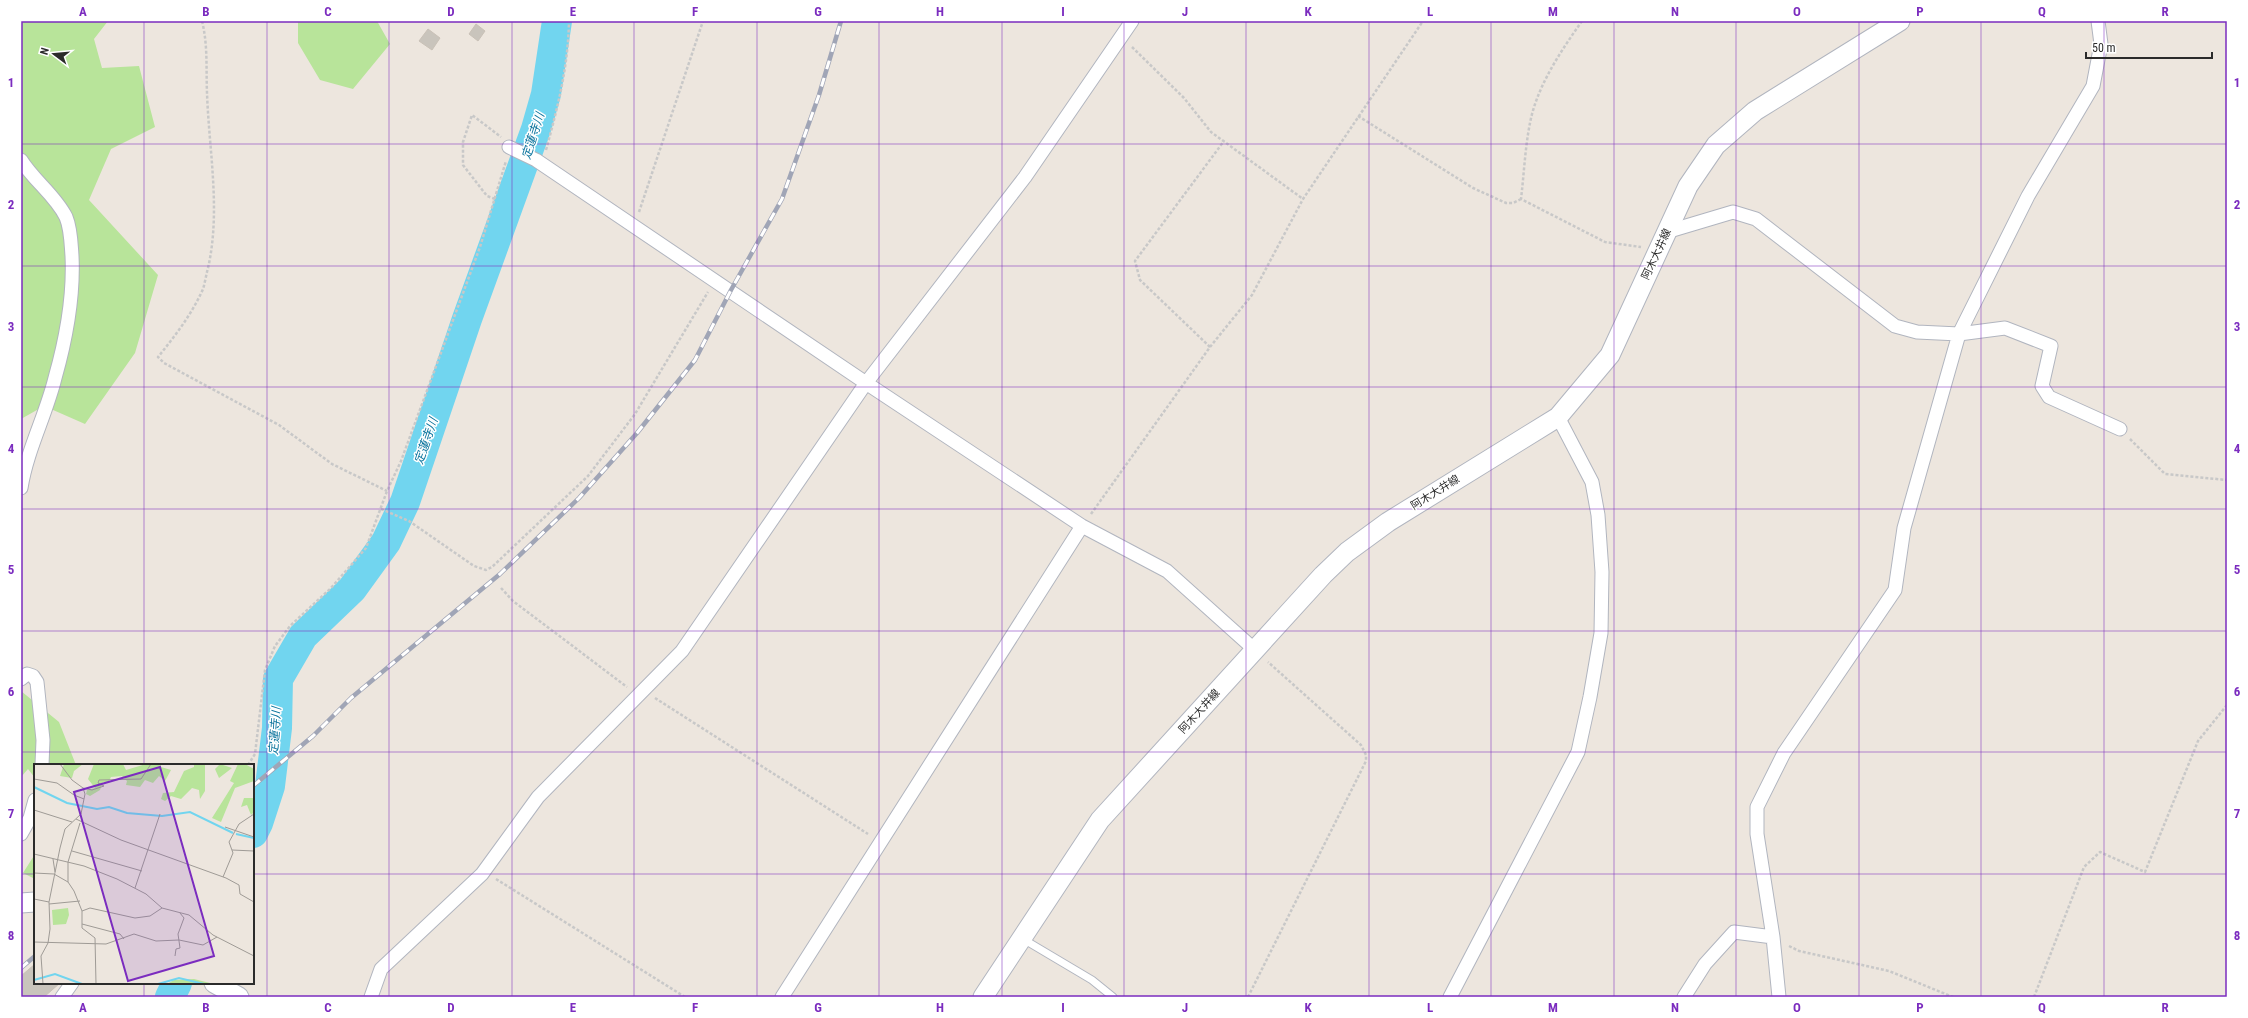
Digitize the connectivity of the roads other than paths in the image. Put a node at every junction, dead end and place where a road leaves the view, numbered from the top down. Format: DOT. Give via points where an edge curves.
graph roads {
  1 [pos="1132,21"];
  2 [pos="1900,21"];
  3 [pos="2098,21"];
  4 [pos="509,147"];
  5 [pos="21,160"];
  6 [pos="1666,232"];
  7 [pos="1960,334"];
  8 [pos="866,383"];
  9 [pos="1558,417"];
  10 [pos="2120,429"];
  11 [pos="21,488"];
  12 [pos="1082,526"];
  13 [pos="1255,650"];
  14 [pos="21,679"];
  15 [pos="42,764"];
  16 [pos="34,804"];
  17 [pos="21,834"];
  18 [pos="34,902"];
  19 [pos="21,903"];
  20 [pos="1773,937"];
  21 [pos="1023,939"];
  22 [pos="71,984"];
  23 [pos="216,984"];
  24 [pos="62,997"];
  25 [pos="240,997"];
  26 [pos="371,997"];
  27 [pos="782,997"];
  28 [pos="983,997"];
  29 [pos="1113,997"];
  30 [pos="1450,997"];
  31 [pos="1684,997"];
  32 [pos="1779,997"];
  1 -- 8 [label="street" via="1024,177"];
  2 -- 6 [label="main road, 阿木大井線" via="1755,111 1716,145 1688,186"];
  3 -- 7 [label="street" via="2101,44 2092,86 2028,196"];
  4 -- 8 [label="street" via="539,162"];
  5 -- 11 [label="street" via="57,202 66,218 71,238 73,272 70,308 55,379 27,460"];
  6 -- 7 [label="street" via="1733,212 1756,219 1895,326 1917,332"];
  6 -- 9 [label="main road, 阿木大井線" via="1610,355"];
  7 -- 10 [label="street" via="2005,328 2051,346 2042,386 2050,397"];
  7 -- 20 [label="street" via="1904,528 1895,590 1784,754 1757,808 1757,834"];
  8 -- 12 [label="street"];
  8 -- 26 [label="street" via="682,652 538,797 484,872 381,969"];
  9 -- 13 [label="main road, 阿木大井線" via="1372,533 1323,575"];
  9 -- 30 [label="street" via="1592,482 1598,516 1602,572 1601,633 1590,697 1578,752"];
  12 -- 13 [label="street" via="1167,571"];
  12 -- 27 [label="street"];
  13 -- 21 [label="main road, 阿木大井線" via="1100,820"];
  14 -- 15 [label="street" via="27,674 33,676 37,682 43,740"];
  16 -- 17 [label="street"];
  18 -- 19 [label="main road"];
  20 -- 31 [label="street" via="1734,932 1705,964"];
  20 -- 32 [label="street"];
  21 -- 28 [label="main road, 阿木大井線"];
  21 -- 29 [label="lane" via="1092,980"];
  22 -- 24 [label="street"];
  23 -- 25 [label="main road"];
}
